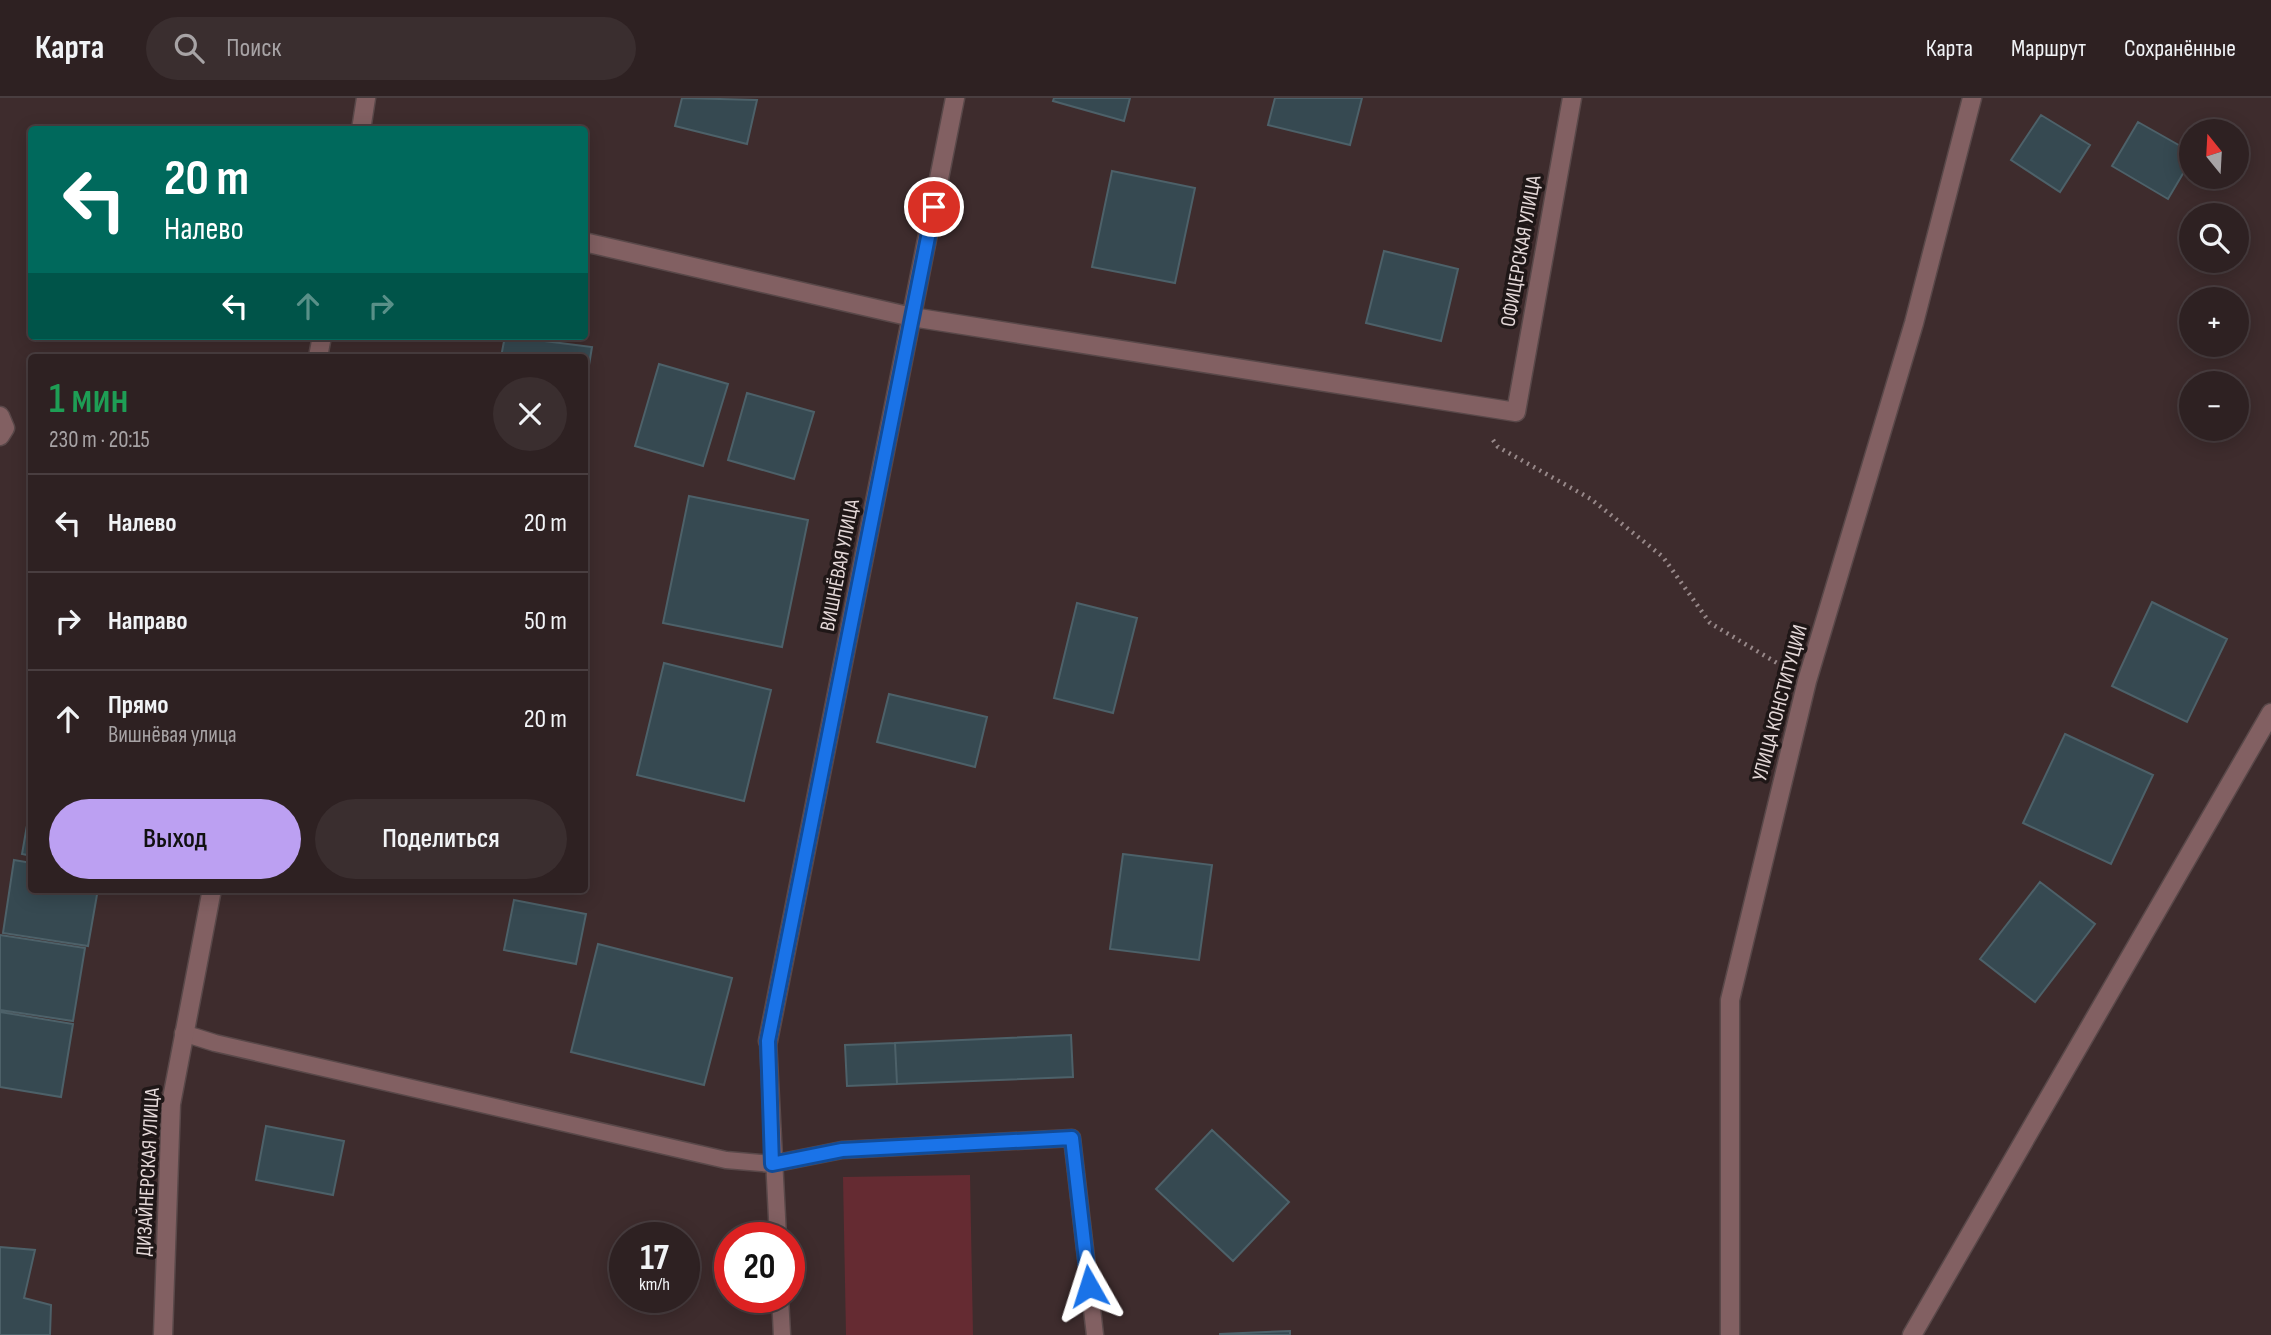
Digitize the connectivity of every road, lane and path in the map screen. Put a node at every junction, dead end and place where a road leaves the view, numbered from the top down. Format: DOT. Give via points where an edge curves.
graph roads {
  1 [pos="366,98"];
  2 [pos="955,98"];
  3 [pos="1572,98"];
  4 [pos="1972,98"];
  5 [pos="362,126"];
  6 [pos="588,243"];
  7 [pos="912,317"];
  8 [pos="1469,405"];
  9 [pos="0,416"];
  10 [pos="0,436"];
  11 [pos="1807,681"];
  12 [pos="2271,713"];
  13 [pos="211,893"];
  14 [pos="183,1033"];
  15 [pos="768,1041"];
  16 [pos="772,1164"];
  17 [pos="777,1222"];
  18 [pos="781,1313"];
  19 [pos="163,1335"];
  20 [pos="782,1335"];
  21 [pos="1095,1335"];
  22 [pos="1730,1335"];
  23 [pos="1912,1335"];
  1 -- 5 [label="street"];
  2 -- 7 [label="street, ВИШНЁВАЯ УЛИЦА"];
  3 -- 8 [label="street, ОФИЦЕРСКАЯ УЛИЦА" via="1516,412"];
  4 -- 11 [label="street, УЛИЦА КОНСТИТУЦИИ" via="1914,323"];
  6 -- 7 [label="street"];
  7 -- 8 [label="street"];
  7 -- 15 [label="street, ВИШНЁВАЯ УЛИЦА"];
  8 -- 11 [label="path" via="1498,447 1591,499 1663,557 1710,623"];
  9 -- 10 [label="street" via="5,428"];
  11 -- 22 [label="street, УЛИЦА КОНСТИТУЦИИ" via="1730,1000"];
  12 -- 23 [label="street"];
  13 -- 14 [label="street, ДИЗАЙНЕРСКАЯ УЛИЦА"];
  14 -- 16 [label="lane" via="726,1160"];
  14 -- 19 [label="street, ДИЗАЙНЕРСКАЯ УЛИЦА" via="171,1104"];
  15 -- 16 [label="lane"];
  16 -- 17 [label="lane"];
  16 -- 21 [label="lane" via="842,1150 1072,1138"];
  18 -- 20 [label="lane"];
}
